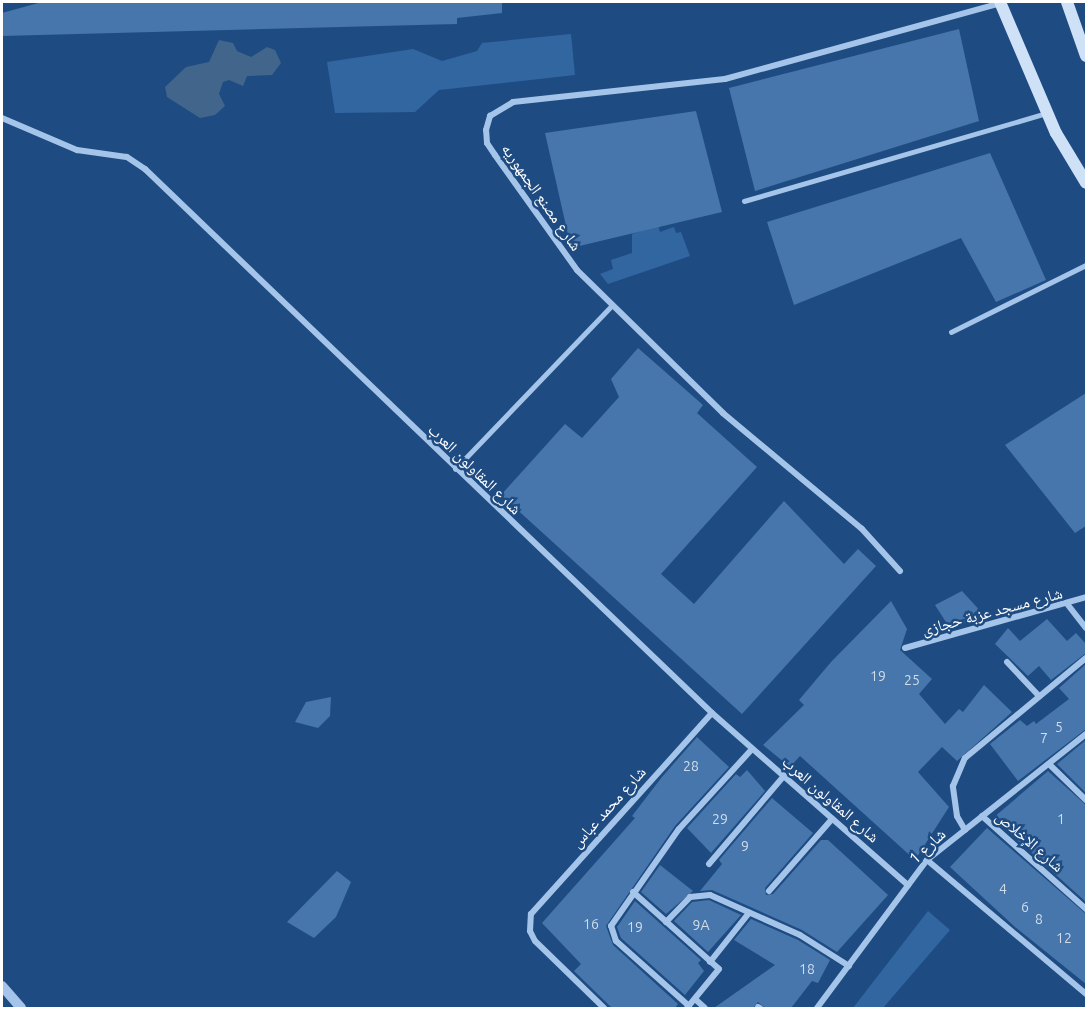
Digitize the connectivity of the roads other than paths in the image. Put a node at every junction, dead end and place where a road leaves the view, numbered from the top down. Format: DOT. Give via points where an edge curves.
graph roads {
  1 [pos="1000,2"];
  2 [pos="1067,2"];
  3 [pos="1086,56"];
  4 [pos="1047,113"];
  5 [pos="2,118"];
  6 [pos="1086,183"];
  7 [pos="744,201"];
  8 [pos="1086,265"];
  9 [pos="612,305"];
  10 [pos="951,332"];
  11 [pos="455,469"];
  12 [pos="900,571"];
  13 [pos="1086,597"];
  14 [pos="1068,605"];
  15 [pos="1086,628"];
  16 [pos="905,648"];
  17 [pos="1086,658"];
  18 [pos="1007,662"];
  19 [pos="1039,696"];
  20 [pos="712,713"];
  21 [pos="1086,734"];
  22 [pos="752,748"];
  23 [pos="1049,764"];
  24 [pos="784,776"];
  25 [pos="1086,800"];
  26 [pos="982,816"];
  27 [pos="832,819"];
  28 [pos="965,830"];
  29 [pos="927,860"];
  30 [pos="709,864"];
  31 [pos="908,885"];
  32 [pos="769,891"];
  33 [pos="633,892"];
  34 [pos="1086,909"];
  35 [pos="749,913"];
  36 [pos="666,922"];
  37 [pos="710,962"];
  38 [pos="849,966"];
  39 [pos="2,986"];
  40 [pos="1086,994"];
  41 [pos="695,999"];
  42 [pos="688,1007"];
  43 [pos="21,1008"];
  44 [pos="604,1008"];
  45 [pos="705,1008"];
  46 [pos="817,1008"];
  1 -- 4 [label="main road"];
  1 -- 9 [label="street, شارع مصنع الجمهوريه" via="725,79 513,102 500,107 488,123 487,143 577,270"];
  2 -- 3 [label="main road"];
  4 -- 6 [label="main road"];
  4 -- 7 [label="lane"];
  5 -- 11 [label="street, شارع المقاولون العرب" via="76,150 127,157 145,169"];
  8 -- 10 [label="lane"];
  9 -- 11 [label="lane"];
  9 -- 12 [label="street, شارع مصنع الجمهوريه" via="723,413 862,529"];
  11 -- 20 [label="street, شارع المقاولون العرب"];
  13 -- 14 [label="street, شارع مسجد عزبة حجازى"];
  14 -- 15 [label="street"];
  14 -- 16 [label="street, شارع مسجد عزبة حجازى"];
  17 -- 19 [label="street"];
  18 -- 19 [label="street"];
  19 -- 28 [label="street" via="961,764 953,786 954,802"];
  20 -- 22 [label="street, شارع المقاولون العرب"];
  20 -- 44 [label="street, شارع محمد عباس" via="537,906 529,922 535,941"];
  21 -- 23 [label="street, شارع 1"];
  22 -- 24 [label="street, شارع المقاولون العرب"];
  22 -- 33 [label="street" via="679,829"];
  23 -- 25 [label="street"];
  23 -- 26 [label="street, شارع 1"];
  24 -- 27 [label="street, شارع المقاولون العرب"];
  24 -- 30 [label="street"];
  26 -- 28 [label="street, شارع 1"];
  26 -- 34 [label="street, شارع الإخلاص"];
  27 -- 31 [label="street, شارع المقاولون العرب"];
  27 -- 32 [label="street"];
  28 -- 29 [label="street, شارع 1"];
  29 -- 31 [label="street, شارع 1"];
  29 -- 40 [label="street"];
  31 -- 38 [label="street, شارع 1"];
  33 -- 36 [label="street"];
  33 -- 42 [label="street" via="611,931 616,941"];
  35 -- 36 [label="street" via="719,898 700,894 681,903"];
  35 -- 37 [label="street"];
  35 -- 38 [label="street" via="822,946"];
  36 -- 37 [label="street"];
  37 -- 41 [label="street" via="719,973"];
  38 -- 46 [label="street, شارع 1"];
  39 -- 43 [label="street"];
  41 -- 42 [label="street"];
  41 -- 45 [label="street"];
}
